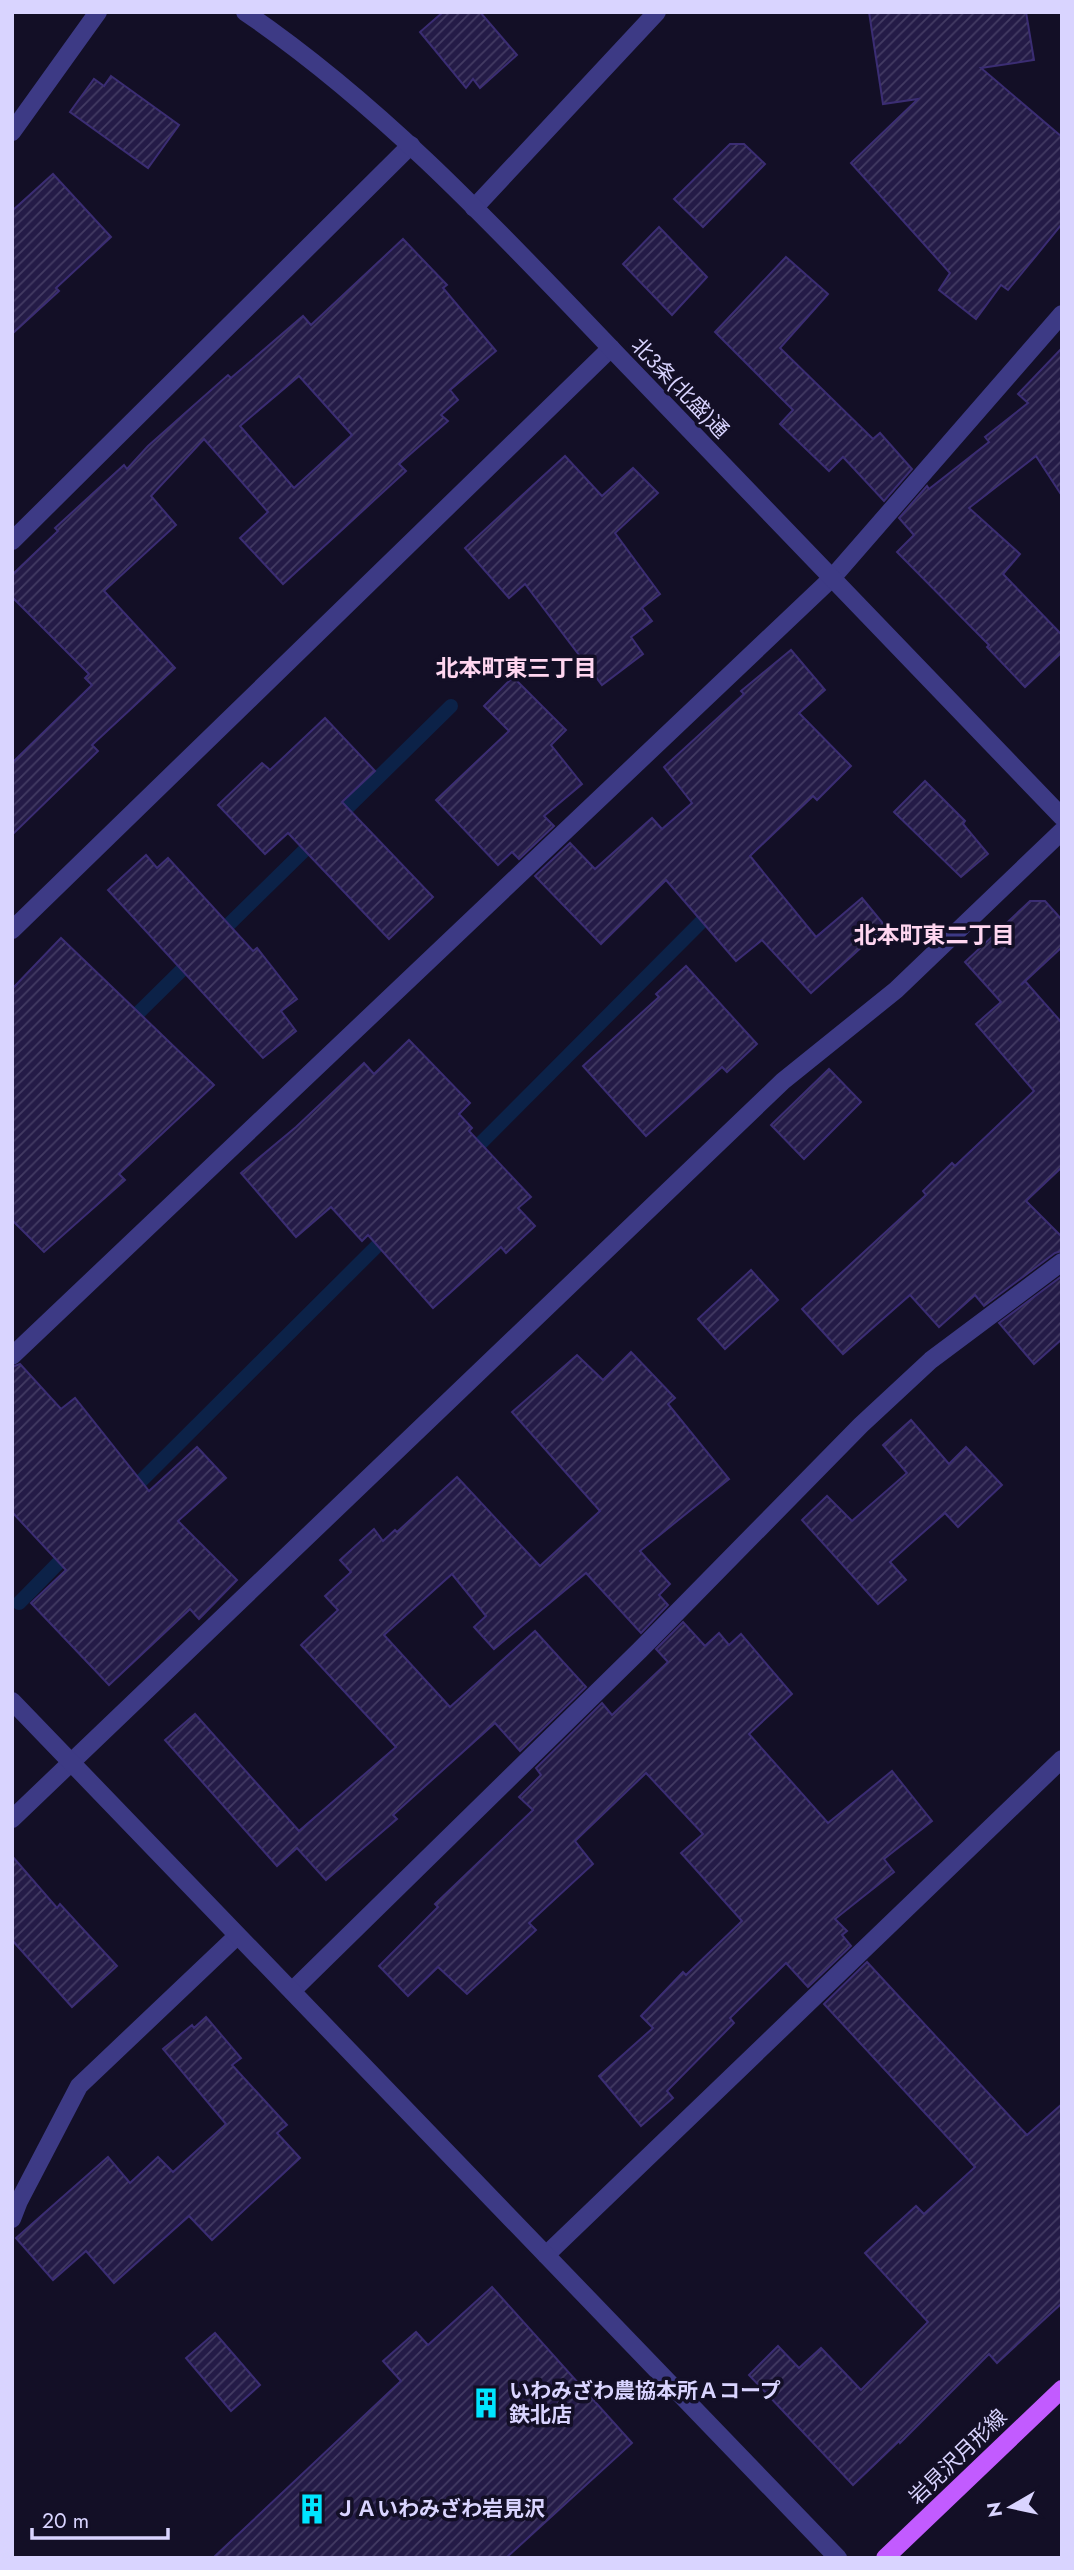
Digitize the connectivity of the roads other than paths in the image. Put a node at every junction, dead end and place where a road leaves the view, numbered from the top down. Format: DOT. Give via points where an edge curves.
graph roads {
  1 [pos="98,12"];
  2 [pos="245,12"];
  3 [pos="657,12"];
  4 [pos="12,132"];
  5 [pos="411,145"];
  6 [pos="474,208"];
  7 [pos="1062,314"];
  8 [pos="611,348"];
  9 [pos="12,541"];
  10 [pos="832,578"];
  11 [pos="1062,817"];
  12 [pos="1062,831"];
  13 [pos="12,930"];
  14 [pos="1062,1262"];
  15 [pos="12,1356"];
  16 [pos="12,1701"];
  17 [pos="1062,1759"];
  18 [pos="71,1762"];
  19 [pos="12,1819"];
  20 [pos="237,1936"];
  21 [pos="292,1991"];
  22 [pos="12,2219"];
  23 [pos="546,2255"];
  24 [pos="1062,2389"];
  25 [pos="838,2558"];
  26 [pos="885,2558"];
  1 -- 4 [label="street"];
  2 -- 5 [label="street, 北3条(北盛)通" via="291,44"];
  3 -- 6 [label="street"];
  5 -- 6 [label="street, 北3条(北盛)通"];
  5 -- 9 [label="street"];
  6 -- 8 [label="street, 北3条(北盛)通"];
  7 -- 10 [label="street"];
  8 -- 10 [label="street, 北3条(北盛)通"];
  8 -- 13 [label="street"];
  10 -- 11 [label="street, 北3条(北盛)通"];
  10 -- 15 [label="street"];
  12 -- 18 [label="street" via="896,990 783,1081"];
  14 -- 21 [label="street" via="931,1360 871,1416"];
  16 -- 18 [label="street"];
  17 -- 23 [label="street"];
  18 -- 19 [label="street"];
  18 -- 20 [label="street"];
  20 -- 21 [label="street"];
  20 -- 22 [label="street" via="79,2086"];
  21 -- 23 [label="street"];
  23 -- 25 [label="street"];
  24 -- 26 [label="main road, 岩見沢月形線"];
}
